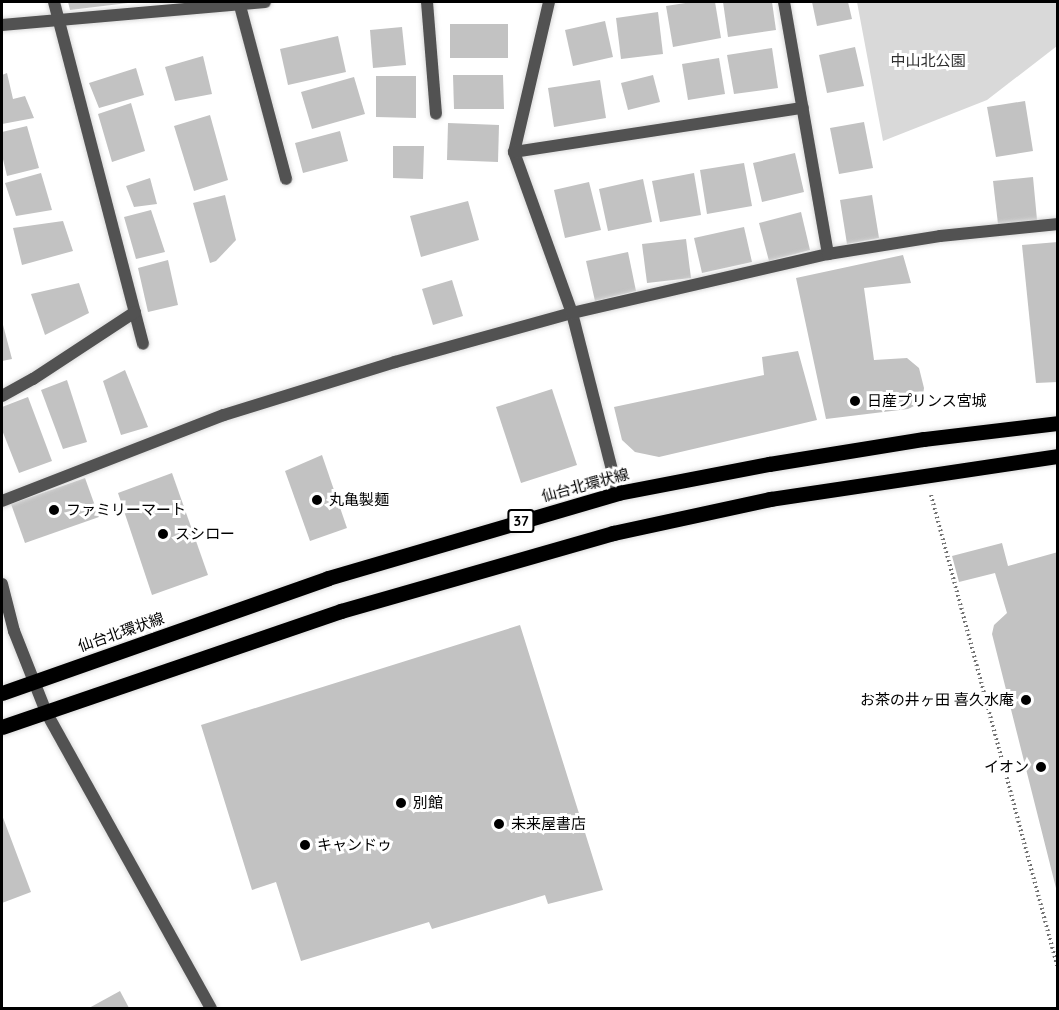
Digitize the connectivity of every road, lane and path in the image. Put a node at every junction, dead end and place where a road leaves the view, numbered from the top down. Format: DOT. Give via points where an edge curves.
graph roads {
  1 [pos="54,2"];
  2 [pos="239,2"];
  3 [pos="265,2"];
  4 [pos="427,2"];
  5 [pos="549,2"];
  6 [pos="784,2"];
  7 [pos="59,18"];
  8 [pos="2,25"];
  9 [pos="804,108"];
  10 [pos="436,114"];
  11 [pos="514,152"];
  12 [pos="286,179"];
  13 [pos="1058,224"];
  14 [pos="828,254"];
  15 [pos="135,312"];
  16 [pos="572,313"];
  17 [pos="143,344"];
  18 [pos="2,396"];
  19 [pos="1058,423"];
  20 [pos="1058,456"];
  21 [pos="618,493"];
  22 [pos="931,494"];
  23 [pos="2,501"];
  24 [pos="2,584"];
  25 [pos="33,681"];
  26 [pos="2,693"];
  27 [pos="46,712"];
  28 [pos="2,727"];
  29 [pos="1058,970"];
  30 [pos="211,1008"];
  1 -- 7 [label="street"];
  2 -- 3 [label="street"];
  2 -- 7 [label="street"];
  2 -- 12 [label="street"];
  4 -- 10 [label="street"];
  5 -- 11 [label="street"];
  6 -- 9 [label="street"];
  7 -- 8 [label="street"];
  7 -- 15 [label="street"];
  9 -- 11 [label="street"];
  9 -- 14 [label="street"];
  11 -- 16 [label="street"];
  13 -- 14 [label="street" via="940,236"];
  14 -- 16 [label="street"];
  15 -- 17 [label="street"];
  15 -- 18 [label="street"];
  16 -- 21 [label="street"];
  16 -- 23 [label="street" via="224,415"];
  19 -- 21 [label="main road, 仙台北環状線 / 37" via="902,443"];
  20 -- 27 [label="main road, 37" via="770,499 613,533 341,611"];
  21 -- 25 [label="main road, 仙台北環状線 / 37" via="328,578"];
  22 -- 29 [label="path"];
  24 -- 25 [label="street"];
  25 -- 26 [label="main road, 仙台北環状線 / 37"];
  25 -- 27 [label="street"];
  27 -- 28 [label="main road, 37"];
  27 -- 30 [label="street"];
}
